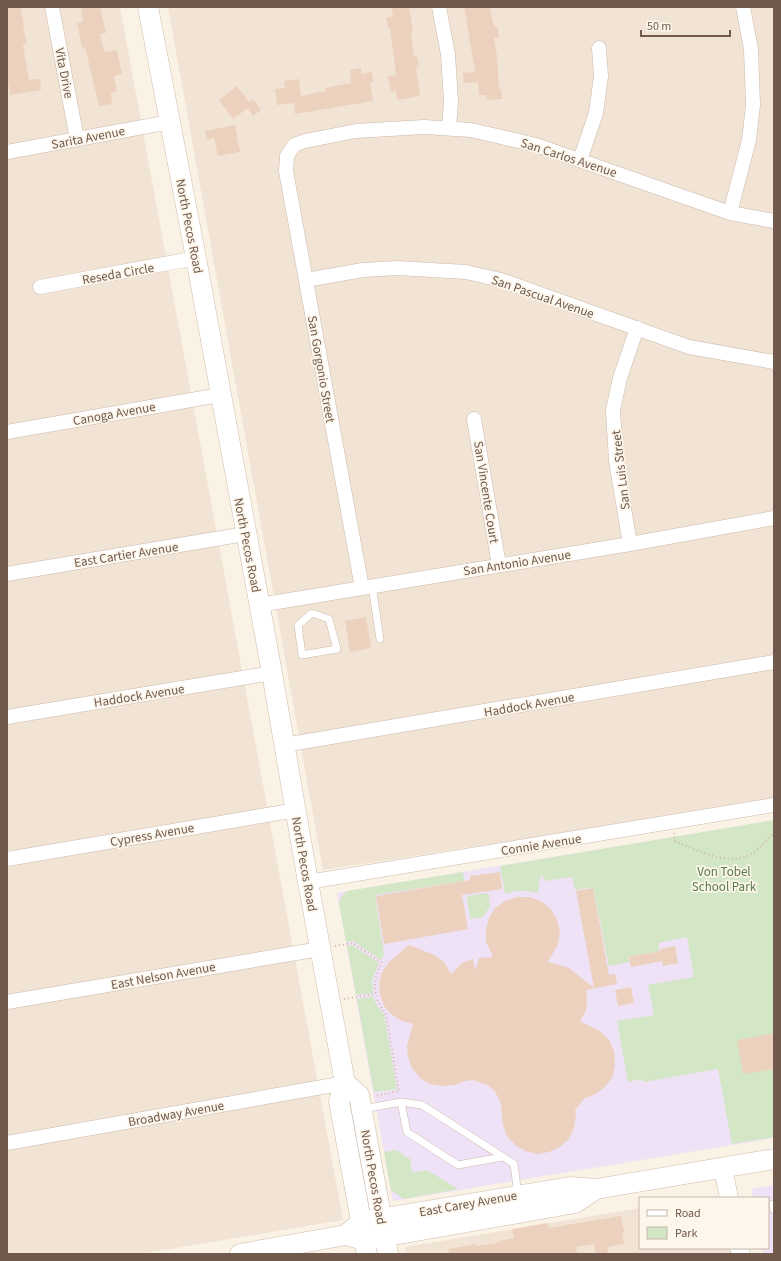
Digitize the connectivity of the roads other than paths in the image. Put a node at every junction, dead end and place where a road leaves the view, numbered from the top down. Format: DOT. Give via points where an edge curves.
graph roads {
  1 [pos="52,7"];
  2 [pos="148,7"];
  3 [pos="439,7"];
  4 [pos="743,7"];
  5 [pos="599,48"];
  6 [pos="170,122"];
  7 [pos="449,128"];
  8 [pos="77,139"];
  9 [pos="290,151"];
  10 [pos="7,152"];
  11 [pos="580,160"];
  12 [pos="730,213"];
  13 [pos="774,221"];
  14 [pos="196,258"];
  15 [pos="306,280"];
  16 [pos="40,287"];
  17 [pos="637,328"];
  18 [pos="774,362"];
  19 [pos="220,395"];
  20 [pos="474,419"];
  21 [pos="7,432"];
  22 [pos="774,518"];
  23 [pos="246,534"];
  24 [pos="630,544"];
  25 [pos="499,565"];
  26 [pos="7,574"];
  27 [pos="367,587"];
  28 [pos="259,604"];
  29 [pos="311,605"];
  30 [pos="380,639"];
  31 [pos="774,662"];
  32 [pos="272,673"];
  33 [pos="7,717"];
  34 [pos="284,745"];
  35 [pos="774,806"];
  36 [pos="296,810"];
  37 [pos="7,859"];
  38 [pos="308,882"];
  39 [pos="320,949"];
  40 [pos="7,1002"];
  41 [pos="345,1083"];
  42 [pos="401,1102"];
  43 [pos="360,1104"];
  44 [pos="7,1143"];
  45 [pos="502,1157"];
  46 [pos="774,1159"];
  47 [pos="723,1168"];
  48 [pos="596,1189"];
  49 [pos="518,1195"];
  50 [pos="729,1197"];
  51 [pos="774,1204"];
  52 [pos="774,1210"];
  53 [pos="385,1236"];
  54 [pos="360,1238"];
  55 [pos="240,1254"];
  1 -- 8 [label="street, Vita Drive"];
  2 -- 6 [label="main road, North Pecos Road"];
  3 -- 7 [label="street" via="448,54 451,102"];
  4 -- 12 [label="street" via="751,49 753,104 749,140"];
  5 -- 11 [label="street" via="601,76 596,113"];
  6 -- 8 [label="street, Sarita Avenue"];
  6 -- 14 [label="main road, North Pecos Road"];
  7 -- 9 [label="street, San Carlos Avenue" via="356,131 305,141 294,145"];
  7 -- 11 [label="street, San Carlos Avenue" via="471,130 536,145"];
  8 -- 10 [label="street, Sarita Avenue"];
  9 -- 15 [label="street, San Gorgonio Street" via="286,171"];
  11 -- 12 [label="street, San Carlos Avenue"];
  12 -- 13 [label="street, San Carlos Avenue"];
  14 -- 16 [label="street, Reseda Circle"];
  14 -- 19 [label="main road, North Pecos Road"];
  15 -- 17 [label="street, San Pascual Avenue" via="363,270 397,268 466,272 501,280"];
  15 -- 27 [label="street, San Gorgonio Street"];
  17 -- 18 [label="street, San Pascual Avenue" via="690,347"];
  17 -- 24 [label="street, San Luis Street" via="620,378 613,410 616,461"];
  19 -- 21 [label="street, Canoga Avenue"];
  19 -- 23 [label="main road, North Pecos Road"];
  20 -- 25 [label="street, San Vincente Court"];
  22 -- 24 [label="street, San Antonio Avenue"];
  23 -- 26 [label="street, East Cartier Avenue"];
  23 -- 28 [label="main road, North Pecos Road"];
  24 -- 25 [label="street, San Antonio Avenue"];
  25 -- 27 [label="street, San Antonio Avenue"];
  27 -- 29 [label="street, San Antonio Avenue"];
  27 -- 30 [label="lane"];
  28 -- 29 [label="street, San Antonio Avenue"];
  28 -- 32 [label="main road, North Pecos Road"];
  29 -- 29 [label="lane" via="298,625 302,655 337,649 329,619"];
  31 -- 34 [label="street, Haddock Avenue"];
  32 -- 33 [label="street, Haddock Avenue"];
  32 -- 34 [label="main road, North Pecos Road"];
  34 -- 36 [label="main road, North Pecos Road"];
  35 -- 38 [label="street, Connie Avenue"];
  36 -- 37 [label="street, Cypress Avenue"];
  36 -- 38 [label="main road, North Pecos Road"];
  38 -- 39 [label="main road, North Pecos Road"];
  39 -- 40 [label="street, East Nelson Avenue"];
  39 -- 41 [label="main road, North Pecos Road"];
  41 -- 43 [label="main road" via="359,1095"];
  41 -- 44 [label="street, Broadway Avenue"];
  41 -- 54 [label="main road, North Pecos Road" via="339,1101"];
  42 -- 43 [label="lane"];
  42 -- 45 [label="lane" via="422,1105"];
  42 -- 45 [label="lane" via="407,1132 458,1164"];
  43 -- 53 [label="main road, North Pecos Road"];
  45 -- 49 [label="lane" via="514,1164"];
  46 -- 47 [label="main road, East Carey Avenue"];
  47 -- 48 [label="main road, East Carey Avenue"];
  47 -- 50 [label="street"];
  48 -- 49 [label="main road, East Carey Avenue" via="570,1187"];
  48 -- 53 [label="main road, East Carey Avenue" via="575,1203"];
  49 -- 53 [label="main road, East Carey Avenue"];
  51 -- 52 [label="lane"];
  53 -- 54 [label="main road, East Carey Avenue"];
  54 -- 55 [label="main road, East Carey Avenue"];
}
